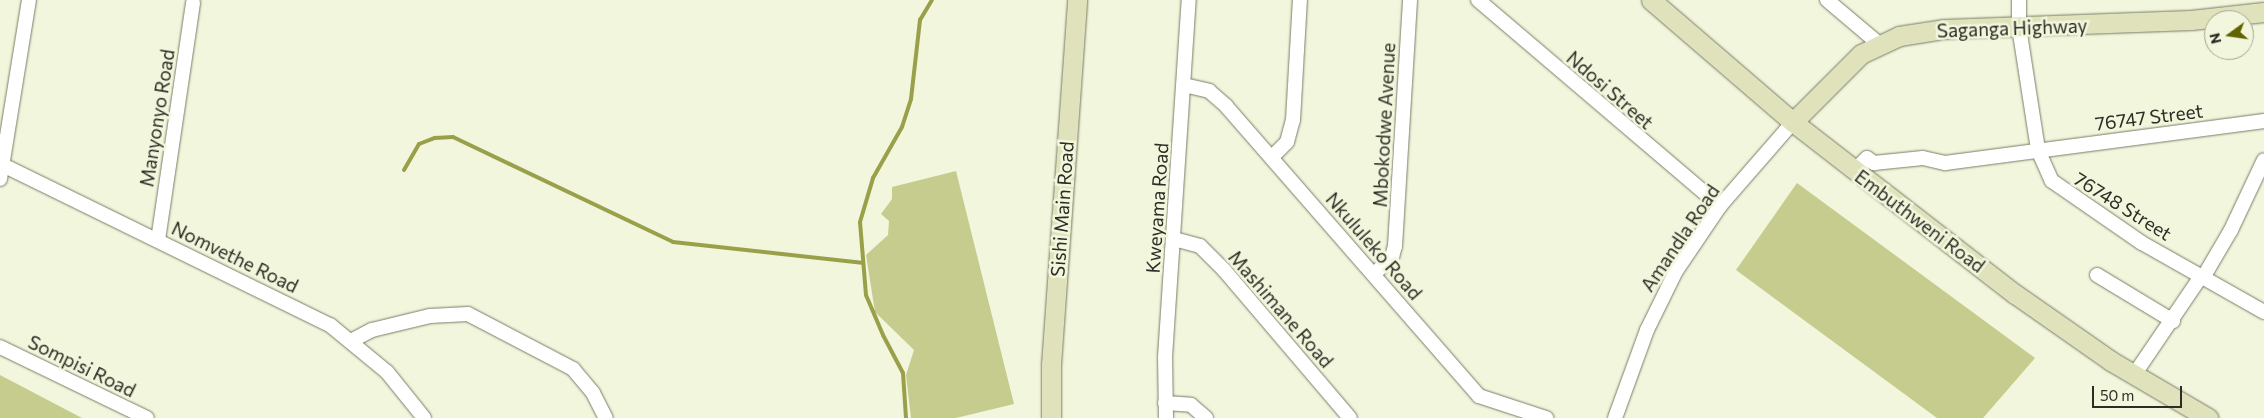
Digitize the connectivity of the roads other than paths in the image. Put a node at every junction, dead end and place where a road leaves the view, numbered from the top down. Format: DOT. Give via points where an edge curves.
graph roads {
  1 [pos="29,0"];
  2 [pos="1077,0"];
  3 [pos="1189,0"];
  4 [pos="1300,0"];
  5 [pos="1410,0"];
  6 [pos="1478,0"];
  7 [pos="1651,0"];
  8 [pos="1827,0"];
  9 [pos="2019,0"];
  10 [pos="193,3"];
  11 [pos="2264,12"];
  12 [pos="2020,26"];
  13 [pos="1879,44"];
  14 [pos="1184,85"];
  15 [pos="2264,121"];
  16 [pos="1793,122"];
  17 [pos="2038,150"];
  18 [pos="1272,157"];
  19 [pos="2264,160"];
  20 [pos="3,165"];
  21 [pos="1854,171"];
  22 [pos="0,180"];
  23 [pos="1720,206"];
  24 [pos="1174,239"];
  25 [pos="158,240"];
  26 [pos="1374,274"];
  27 [pos="2097,275"];
  28 [pos="2203,276"];
  29 [pos="2264,312"];
  30 [pos="2173,321"];
  31 [pos="351,341"];
  32 [pos="0,347"];
  33 [pos="2134,375"];
  34 [pos="1165,403"];
  35 [pos="147,418"];
  36 [pos="424,418"];
  37 [pos="606,418"];
  38 [pos="1051,418"];
  39 [pos="1166,418"];
  40 [pos="1206,418"];
  41 [pos="1350,418"];
  42 [pos="1546,418"];
  43 [pos="1615,418"];
  44 [pos="2208,418"];
  1 -- 20 [label="street"];
  2 -- 38 [label="street, Sishi Main Road" via="1051,365"];
  3 -- 14 [label="street, Kweyama Road"];
  4 -- 18 [label="street" via="1294,120 1287,142"];
  5 -- 26 [label="street, Mbokodwe Avenue" via="1395,246 1392,257"];
  6 -- 23 [label="street, Ndosi Street"];
  7 -- 16 [label="street, Embuthweni Road"];
  8 -- 13 [label="street"];
  9 -- 12 [label="street"];
  10 -- 25 [label="street, Manyonyo Road"];
  11 -- 12 [label="street, Saganga Highway" via="2140,24"];
  12 -- 13 [label="street, Saganga Highway" via="1919,32"];
  12 -- 17 [label="street"];
  13 -- 16 [label="street, Saganga Highway" via="1861,54 1832,80"];
  14 -- 18 [label="street, Nkululeko Road" via="1199,87 1218,98"];
  14 -- 24 [label="street, Kweyama Road"];
  15 -- 17 [label="street, 76747 Street"];
  16 -- 21 [label="street, Embuthweni Road"];
  16 -- 23 [label="street, Amandla Road"];
  17 -- 21 [label="street, 76747 Street" via="1945,163 1923,158 1874,163 1867,158"];
  17 -- 28 [label="street, 76748 Street" via="2047,173 2059,188 2142,243"];
  18 -- 26 [label="street, Nkululeko Road"];
  19 -- 28 [label="street" via="2231,230"];
  20 -- 22 [label="street"];
  20 -- 25 [label="street, Nomvethe Road"];
  21 -- 33 [label="street, Embuthweni Road" via="2015,294"];
  23 -- 43 [label="street, Amandla Road" via="1657,305"];
  24 -- 34 [label="street, Kweyama Road"];
  24 -- 41 [label="street, Mashimane Road" via="1200,246 1219,264"];
  25 -- 31 [label="street, Nomvethe Road" via="294,306"];
  26 -- 42 [label="street, Nkululeko Road" via="1479,396"];
  27 -- 30 [label="street"];
  28 -- 29 [label="street, 76748 Street"];
  28 -- 30 [label="street"];
  30 -- 33 [label="street"];
  31 -- 36 [label="street, Nomvethe Road" via="387,372"];
  31 -- 37 [label="street" via="372,330 420,318 448,313 468,314 573,369 593,392"];
  32 -- 35 [label="street, Sompisi Road"];
  33 -- 44 [label="street, Embuthweni Road"];
  34 -- 39 [label="street, Kweyama Road"];
  34 -- 40 [label="street" via="1191,405"];
}
